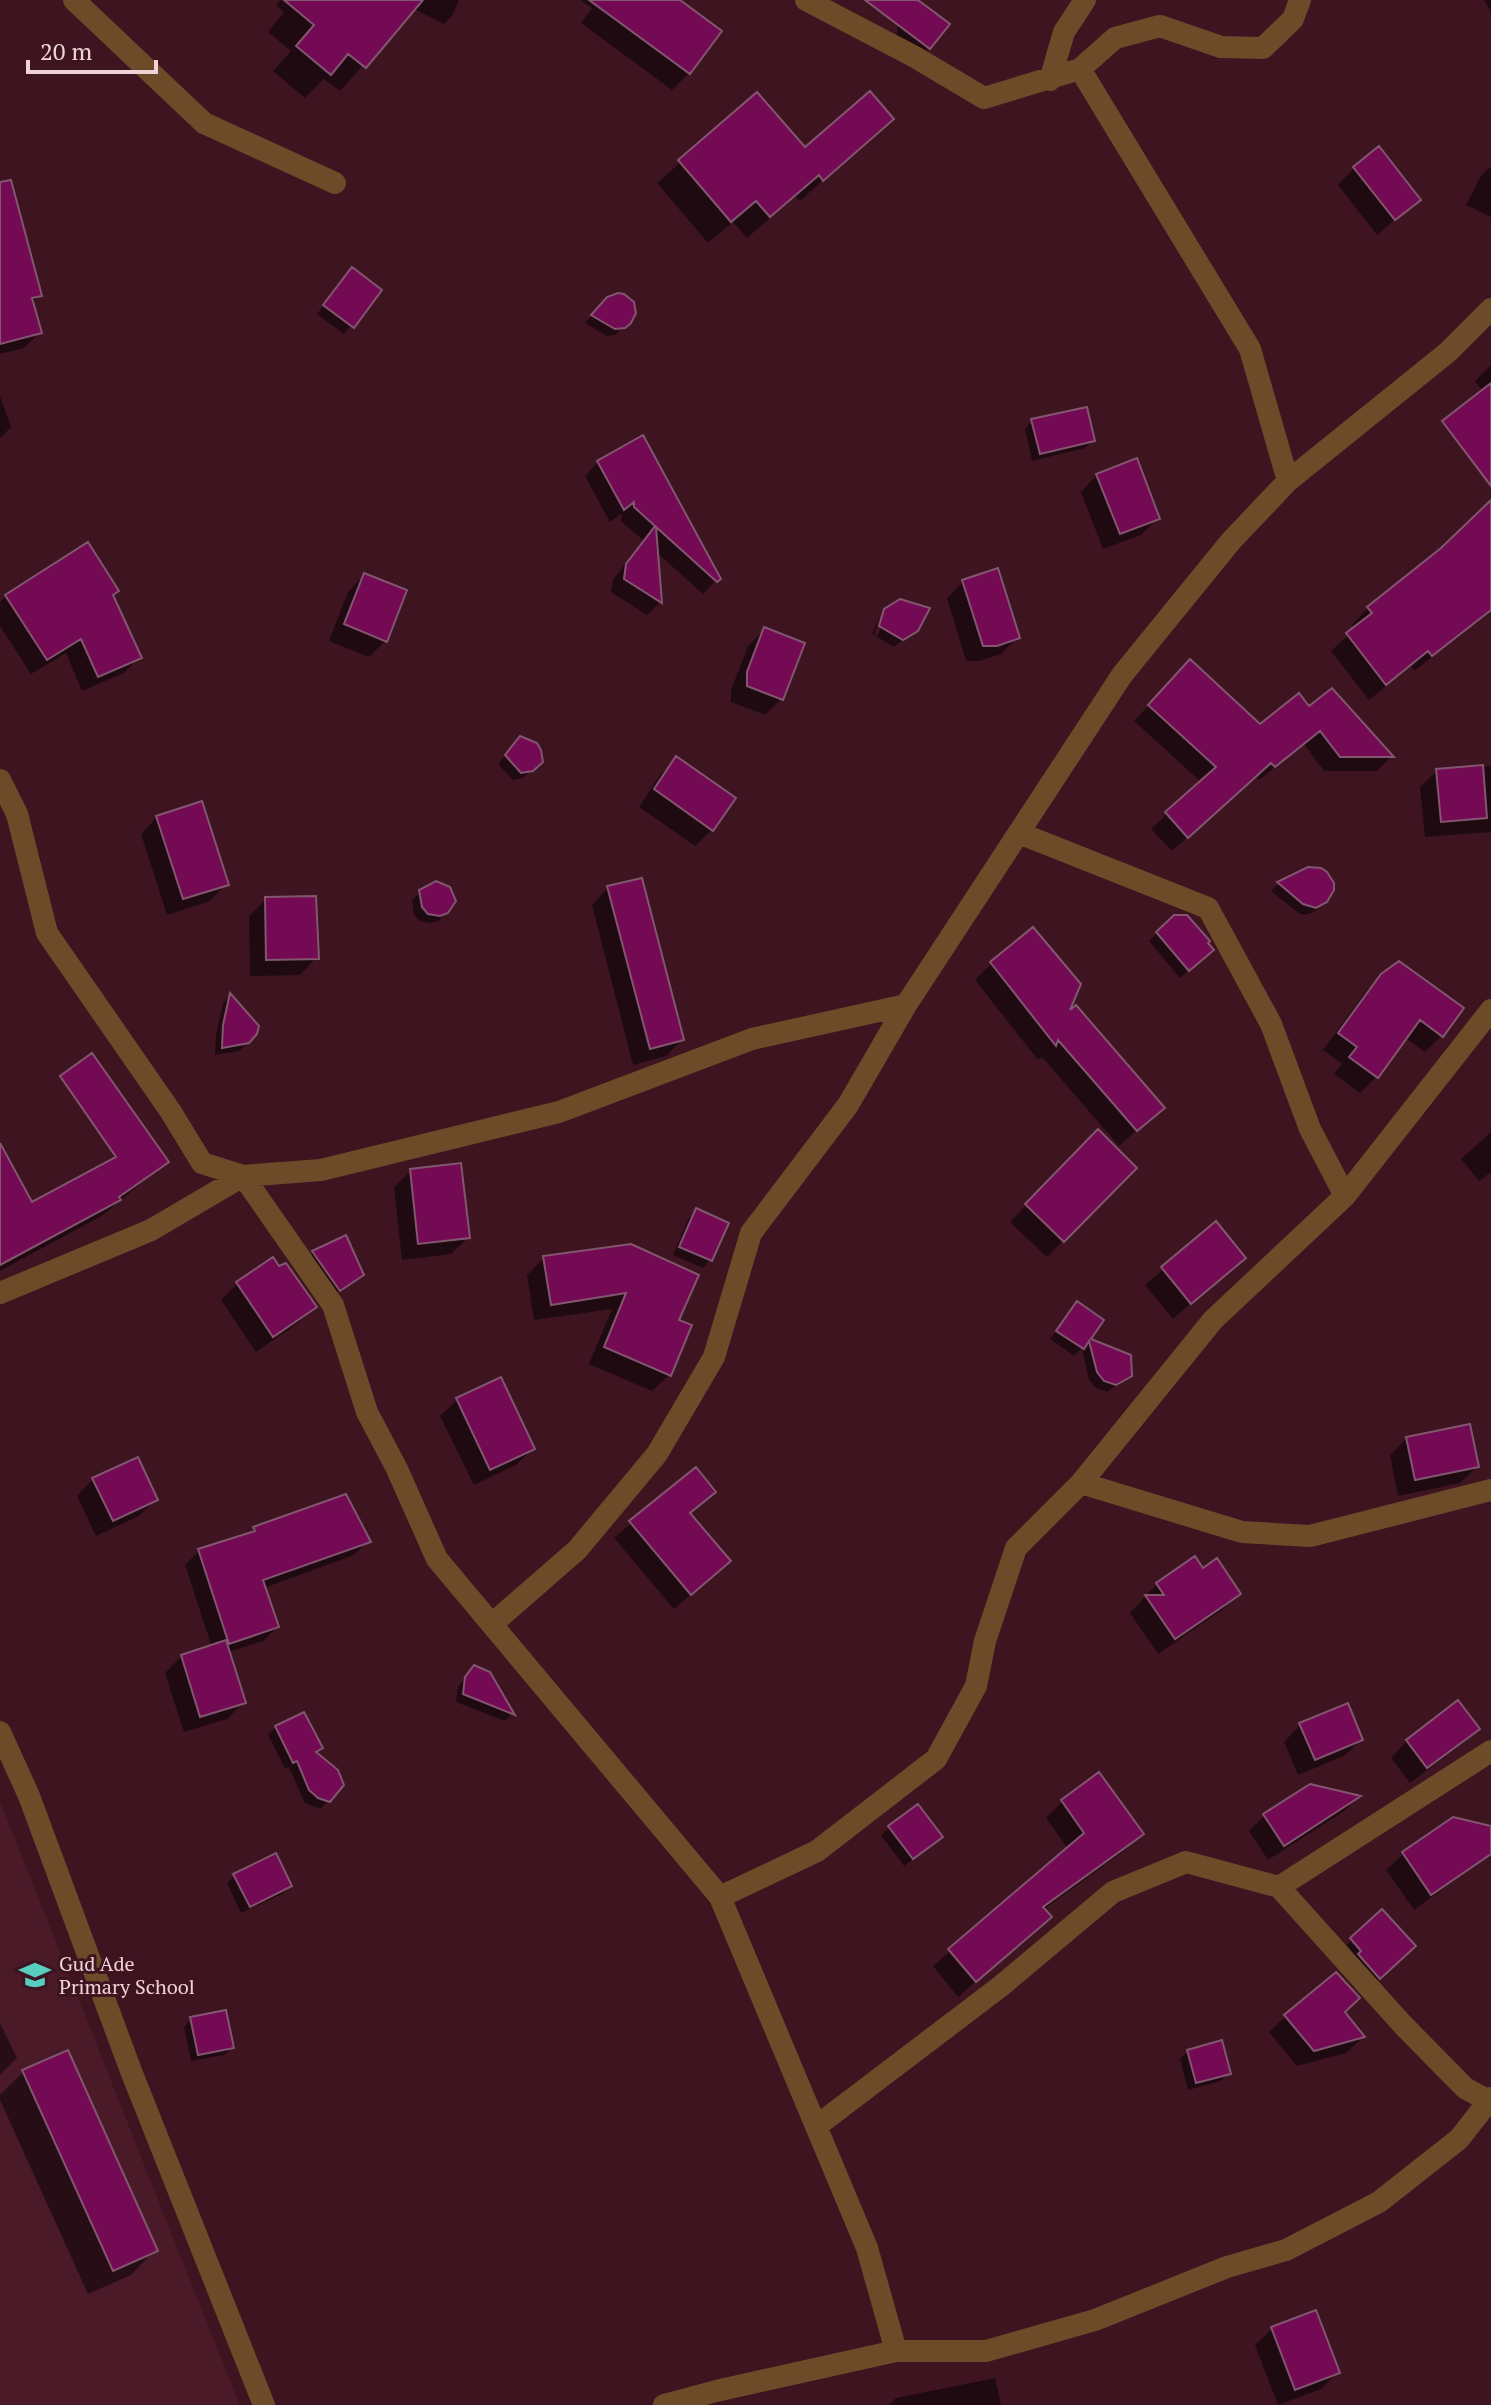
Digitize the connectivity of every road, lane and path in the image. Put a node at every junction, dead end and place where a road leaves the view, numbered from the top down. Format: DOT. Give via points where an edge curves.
graph roads {
  1 [pos="74,0"];
  2 [pos="806,0"];
  3 [pos="1085,0"];
  4 [pos="1300,0"];
  5 [pos="1080,69"];
  6 [pos="1050,80"];
  7 [pos="335,183"];
  8 [pos="1491,309"];
  9 [pos="1288,481"];
  10 [pos="0,780"];
  11 [pos="1019,833"];
  12 [pos="906,1005"];
  13 [pos="1491,1010"];
  14 [pos="243,1176"];
  15 [pos="1345,1196"];
  16 [pos="0,1293"];
  17 [pos="1081,1483"];
  18 [pos="1491,1490"];
  19 [pos="492,1624"];
  20 [pos="0,1732"];
  21 [pos="1491,1751"];
  22 [pos="1279,1887"];
  23 [pos="720,1897"];
  24 [pos="1489,2099"];
  25 [pos="818,2125"];
  26 [pos="896,2351"];
  27 [pos="264,2405"];
  28 [pos="664,2405"];
  1 -- 7 [label="street" via="204,123"];
  2 -- 6 [label="street" via="984,98"];
  3 -- 6 [label="street" via="1064,32"];
  4 -- 5 [label="street" via="1293,19 1263,48 1221,47 1160,26 1115,38"];
  5 -- 6 [label="street"];
  5 -- 9 [label="street" via="1250,349"];
  8 -- 9 [label="street" via="1448,352"];
  9 -- 11 [label="street" via="1231,541 1122,675"];
  10 -- 14 [label="street" via="17,814 47,933 202,1163"];
  11 -- 12 [label="street"];
  11 -- 15 [label="street" via="1208,908 1271,1024 1310,1129"];
  12 -- 14 [label="street" via="752,1039 559,1112 321,1170"];
  12 -- 19 [label="street" via="848,1105 751,1233 714,1357 657,1454 577,1550"];
  13 -- 15 [label="street"];
  14 -- 16 [label="street" via="151,1230"];
  14 -- 19 [label="street" via="333,1305 367,1412 437,1559"];
  15 -- 17 [label="street" via="1213,1320"];
  17 -- 18 [label="street" via="1242,1532 1310,1536"];
  17 -- 23 [label="street" via="1016,1548 976,1686 936,1759 817,1851"];
  19 -- 23 [label="street"];
  20 -- 27 [label="street"];
  21 -- 22 [label="street"];
  22 -- 24 [label="street" via="1465,2088"];
  22 -- 25 [label="street" via="1186,1862 1113,1892 1001,1986"];
  23 -- 25 [label="street"];
  24 -- 26 [label="street" via="1459,2139 1379,2202 1286,2250 1227,2267 1095,2320 986,2351"];
  25 -- 26 [label="street" via="867,2248"];
  26 -- 28 [label="street"];
}
